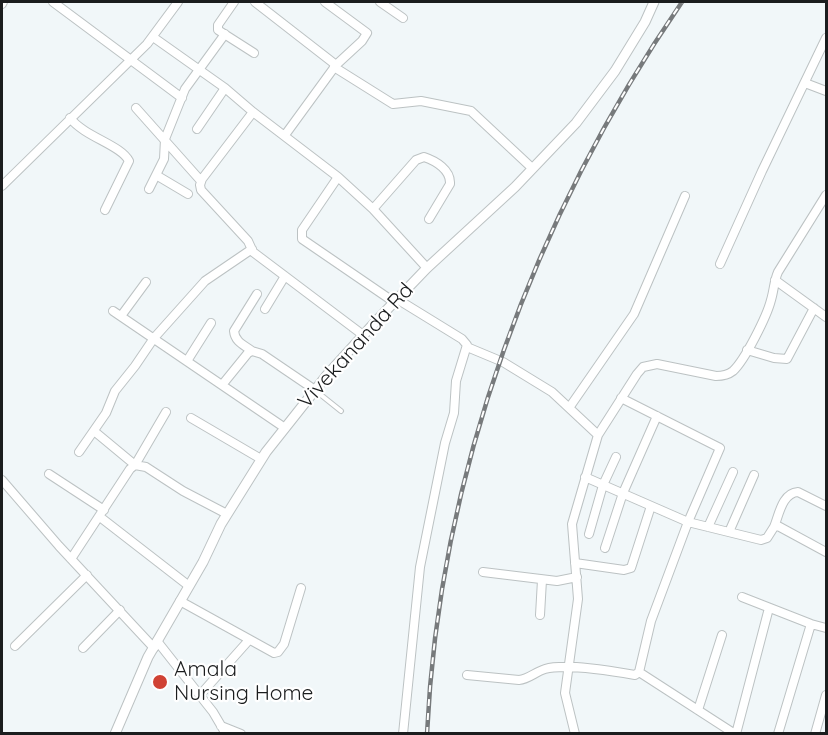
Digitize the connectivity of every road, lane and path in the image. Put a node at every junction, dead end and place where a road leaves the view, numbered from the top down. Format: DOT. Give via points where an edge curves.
graph roads {
  1 [pos="53,2"];
  2 [pos="178,2"];
  3 [pos="234,2"];
  4 [pos="255,2"];
  5 [pos="325,2"];
  6 [pos="380,2"];
  7 [pos="654,2"];
  8 [pos="403,18"];
  9 [pos="225,34"];
  10 [pos="153,37"];
  11 [pos="826,38"];
  12 [pos="254,53"];
  13 [pos="131,59"];
  14 [pos="335,66"];
  15 [pos="198,69"];
  16 [pos="805,83"];
  17 [pos="225,88"];
  18 [pos="826,92"];
  19 [pos="182,98"];
  20 [pos="136,108"];
  21 [pos="253,112"];
  22 [pos="70,118"];
  23 [pos="197,129"];
  24 [pos="285,135"];
  25 [pos="165,139"];
  26 [pos="532,168"];
  27 [pos="156,175"];
  28 [pos="338,177"];
  29 [pos="201,182"];
  30 [pos="2,186"];
  31 [pos="149,189"];
  32 [pos="188,194"];
  33 [pos="826,195"];
  34 [pos="685,196"];
  35 [pos="373,209"];
  36 [pos="105,210"];
  37 [pos="429,219"];
  38 [pos="252,249"];
  39 [pos="720,264"];
  40 [pos="427,268"];
  41 [pos="285,276"];
  42 [pos="775,280"];
  43 [pos="146,282"];
  44 [pos="256,294"];
  45 [pos="395,301"];
  46 [pos="814,308"];
  47 [pos="265,309"];
  48 [pos="113,311"];
  49 [pos="121,316"];
  50 [pos="826,316"];
  51 [pos="211,323"];
  52 [pos="363,335"];
  53 [pos="154,338"];
  54 [pos="467,347"];
  55 [pos="747,350"];
  56 [pos="252,351"];
  57 [pos="187,361"];
  58 [pos="222,385"];
  59 [pos="315,390"];
  60 [pos="621,398"];
  61 [pos="569,408"];
  62 [pos="341,411"];
  63 [pos="166,412"];
  64 [pos="657,416"];
  65 [pos="191,418"];
  66 [pos="285,428"];
  67 [pos="94,431"];
  68 [pos="598,435"];
  69 [pos="79,452"];
  70 [pos="616,457"];
  71 [pos="261,459"];
  72 [pos="135,465"];
  73 [pos="733,472"];
  74 [pos="49,474"];
  75 [pos="754,475"];
  76 [pos="585,477"];
  77 [pos="2,480"];
  78 [pos="603,485"];
  79 [pos="622,493"];
  80 [pos="651,506"];
  81 [pos="826,506"];
  82 [pos="102,514"];
  83 [pos="227,514"];
  84 [pos="688,522"];
  85 [pos="708,527"];
  86 [pos="774,527"];
  87 [pos="729,532"];
  88 [pos="589,534"];
  89 [pos="605,548"];
  90 [pos="826,552"];
  91 [pos="71,558"];
  92 [pos="575,563"];
  93 [pos="483,572"];
  94 [pos="87,575"];
  95 [pos="577,578"];
  96 [pos="542,579"];
  97 [pos="189,586"];
  98 [pos="301,588"];
  99 [pos="742,597"];
  100 [pos="180,601"];
  101 [pos="769,608"];
  102 [pos="120,610"];
  103 [pos="540,615"];
  104 [pos="811,624"];
  105 [pos="826,628"];
  106 [pos="722,635"];
  107 [pos="249,640"];
  108 [pos="155,644"];
  109 [pos="15,646"];
  110 [pos="83,648"];
  111 [pos="567,668"];
  112 [pos="639,672"];
  113 [pos="467,675"];
  114 [pos="200,695"];
  115 [pos="826,695"];
  116 [pos="698,710"];
  117 [pos="221,726"];
  118 [pos="116,734"];
  119 [pos="226,734"];
  120 [pos="241,734"];
  121 [pos="403,734"];
  122 [pos="575,734"];
  123 [pos="736,734"];
  124 [pos="778,734"];
  125 [pos="815,734"];
  1 -- 13 [label="street"];
  2 -- 10 [label="street"];
  3 -- 9 [label="street" via="218,27"];
  4 -- 14 [label="street"];
  5 -- 14 [label="street" via="367,33"];
  6 -- 8 [label="street"];
  7 -- 26 [label="street, Vivekananda Rd" via="601,91"];
  9 -- 12 [label="street"];
  9 -- 15 [label="street"];
  10 -- 13 [label="street"];
  10 -- 15 [label="street"];
  11 -- 16 [label="street"];
  13 -- 19 [label="street"];
  13 -- 22 [label="street"];
  14 -- 24 [label="street"];
  14 -- 26 [label="street" via="393,104 421,101 471,111"];
  15 -- 17 [label="street"];
  15 -- 19 [label="street"];
  16 -- 18 [label="street"];
  16 -- 39 [label="street"];
  17 -- 21 [label="street"];
  17 -- 23 [label="street"];
  19 -- 25 [label="street"];
  20 -- 25 [label="street"];
  21 -- 24 [label="street"];
  21 -- 29 [label="street"];
  22 -- 30 [label="street"];
  22 -- 36 [label="street" via="81,130 129,161"];
  24 -- 28 [label="street"];
  25 -- 27 [label="street" via="164,159"];
  25 -- 29 [label="street"];
  26 -- 40 [label="street, Vivekananda Rd"];
  27 -- 31 [label="street"];
  27 -- 32 [label="street"];
  28 -- 35 [label="street"];
  28 -- 45 [label="street" via="302,230 302,239"];
  29 -- 38 [label="street" via="201,190"];
  33 -- 42 [label="street"];
  34 -- 61 [label="street" via="634,314"];
  35 -- 37 [label="street" via="424,157 446,170 451,179"];
  35 -- 40 [label="street"];
  38 -- 41 [label="street"];
  38 -- 53 [label="street" via="205,281"];
  40 -- 45 [label="street, Vivekananda Rd"];
  41 -- 47 [label="street"];
  41 -- 52 [label="street"];
  42 -- 46 [label="street"];
  42 -- 55 [label="street" via="771,303"];
  43 -- 49 [label="street"];
  44 -- 56 [label="street" via="234,331 234,337"];
  45 -- 52 [label="street, Vivekananda Rd"];
  45 -- 54 [label="street" via="462,339"];
  46 -- 50 [label="street"];
  46 -- 55 [label="street" via="787,359"];
  48 -- 49 [label="street"];
  49 -- 53 [label="street"];
  51 -- 57 [label="street"];
  52 -- 59 [label="street, Vivekananda Rd"];
  53 -- 57 [label="street"];
  53 -- 67 [label="street" via="115,391"];
  54 -- 61 [label="street" via="503,362 552,392"];
  54 -- 121 [label="street" via="456,381 454,413 420,567"];
  55 -- 60 [label="street" via="734,370 724,376 650,364 637,374"];
  56 -- 58 [label="street"];
  56 -- 59 [label="street"];
  57 -- 58 [label="street"];
  58 -- 66 [label="street"];
  59 -- 62 [label="lane"];
  59 -- 66 [label="street, Vivekananda Rd"];
  60 -- 64 [label="street"];
  60 -- 68 [label="street"];
  61 -- 68 [label="street"];
  63 -- 72 [label="street"];
  64 -- 79 [label="street"];
  64 -- 84 [label="street" via="720,448"];
  65 -- 71 [label="street"];
  66 -- 71 [label="street, Vivekananda Rd"];
  67 -- 69 [label="street"];
  67 -- 72 [label="street"];
  68 -- 76 [label="street"];
  70 -- 78 [label="street"];
  71 -- 83 [label="street, Vivekananda Rd"];
  72 -- 82 [label="street"];
  72 -- 83 [label="street" via="146,467"];
  73 -- 85 [label="street"];
  74 -- 82 [label="street"];
  75 -- 87 [label="street"];
  76 -- 78 [label="street"];
  76 -- 92 [label="street" via="572,524"];
  77 -- 91 [label="street"];
  78 -- 79 [label="street"];
  78 -- 88 [label="street"];
  79 -- 80 [label="street"];
  79 -- 89 [label="street"];
  80 -- 84 [label="street"];
  80 -- 92 [label="street" via="631,568"];
  81 -- 86 [label="street" via="793,492 783,503"];
  82 -- 91 [label="street"];
  82 -- 97 [label="street"];
  83 -- 97 [label="street, Vivekananda Rd"];
  84 -- 85 [label="street"];
  84 -- 112 [label="street" via="651,621"];
  85 -- 87 [label="street"];
  86 -- 87 [label="street" via="761,540"];
  86 -- 90 [label="street"];
  91 -- 94 [label="street"];
  92 -- 95 [label="street"];
  93 -- 96 [label="street"];
  94 -- 102 [label="street"];
  94 -- 109 [label="street"];
  95 -- 96 [label="street"];
  95 -- 111 [label="street" via="578,599"];
  96 -- 103 [label="street"];
  97 -- 100 [label="street, Vivekananda Rd"];
  98 -- 107 [label="street" via="278,652"];
  99 -- 101 [label="street"];
  100 -- 107 [label="street"];
  100 -- 108 [label="street, Vivekananda Rd"];
  101 -- 104 [label="street"];
  101 -- 123 [label="street"];
  102 -- 108 [label="street"];
  102 -- 110 [label="street"];
  104 -- 105 [label="street"];
  104 -- 124 [label="street"];
  106 -- 116 [label="street"];
  107 -- 114 [label="street"];
  108 -- 114 [label="street"];
  108 -- 118 [label="street, Vivekananda Rd"];
  111 -- 112 [label="street" via="635,675"];
  111 -- 113 [label="street" via="545,669 526,680"];
  111 -- 122 [label="street" via="565,693"];
  112 -- 116 [label="street"];
  114 -- 117 [label="street"];
  115 -- 125 [label="street"];
  116 -- 123 [label="street"];
  117 -- 119 [label="street"];
  117 -- 120 [label="street"];
}
